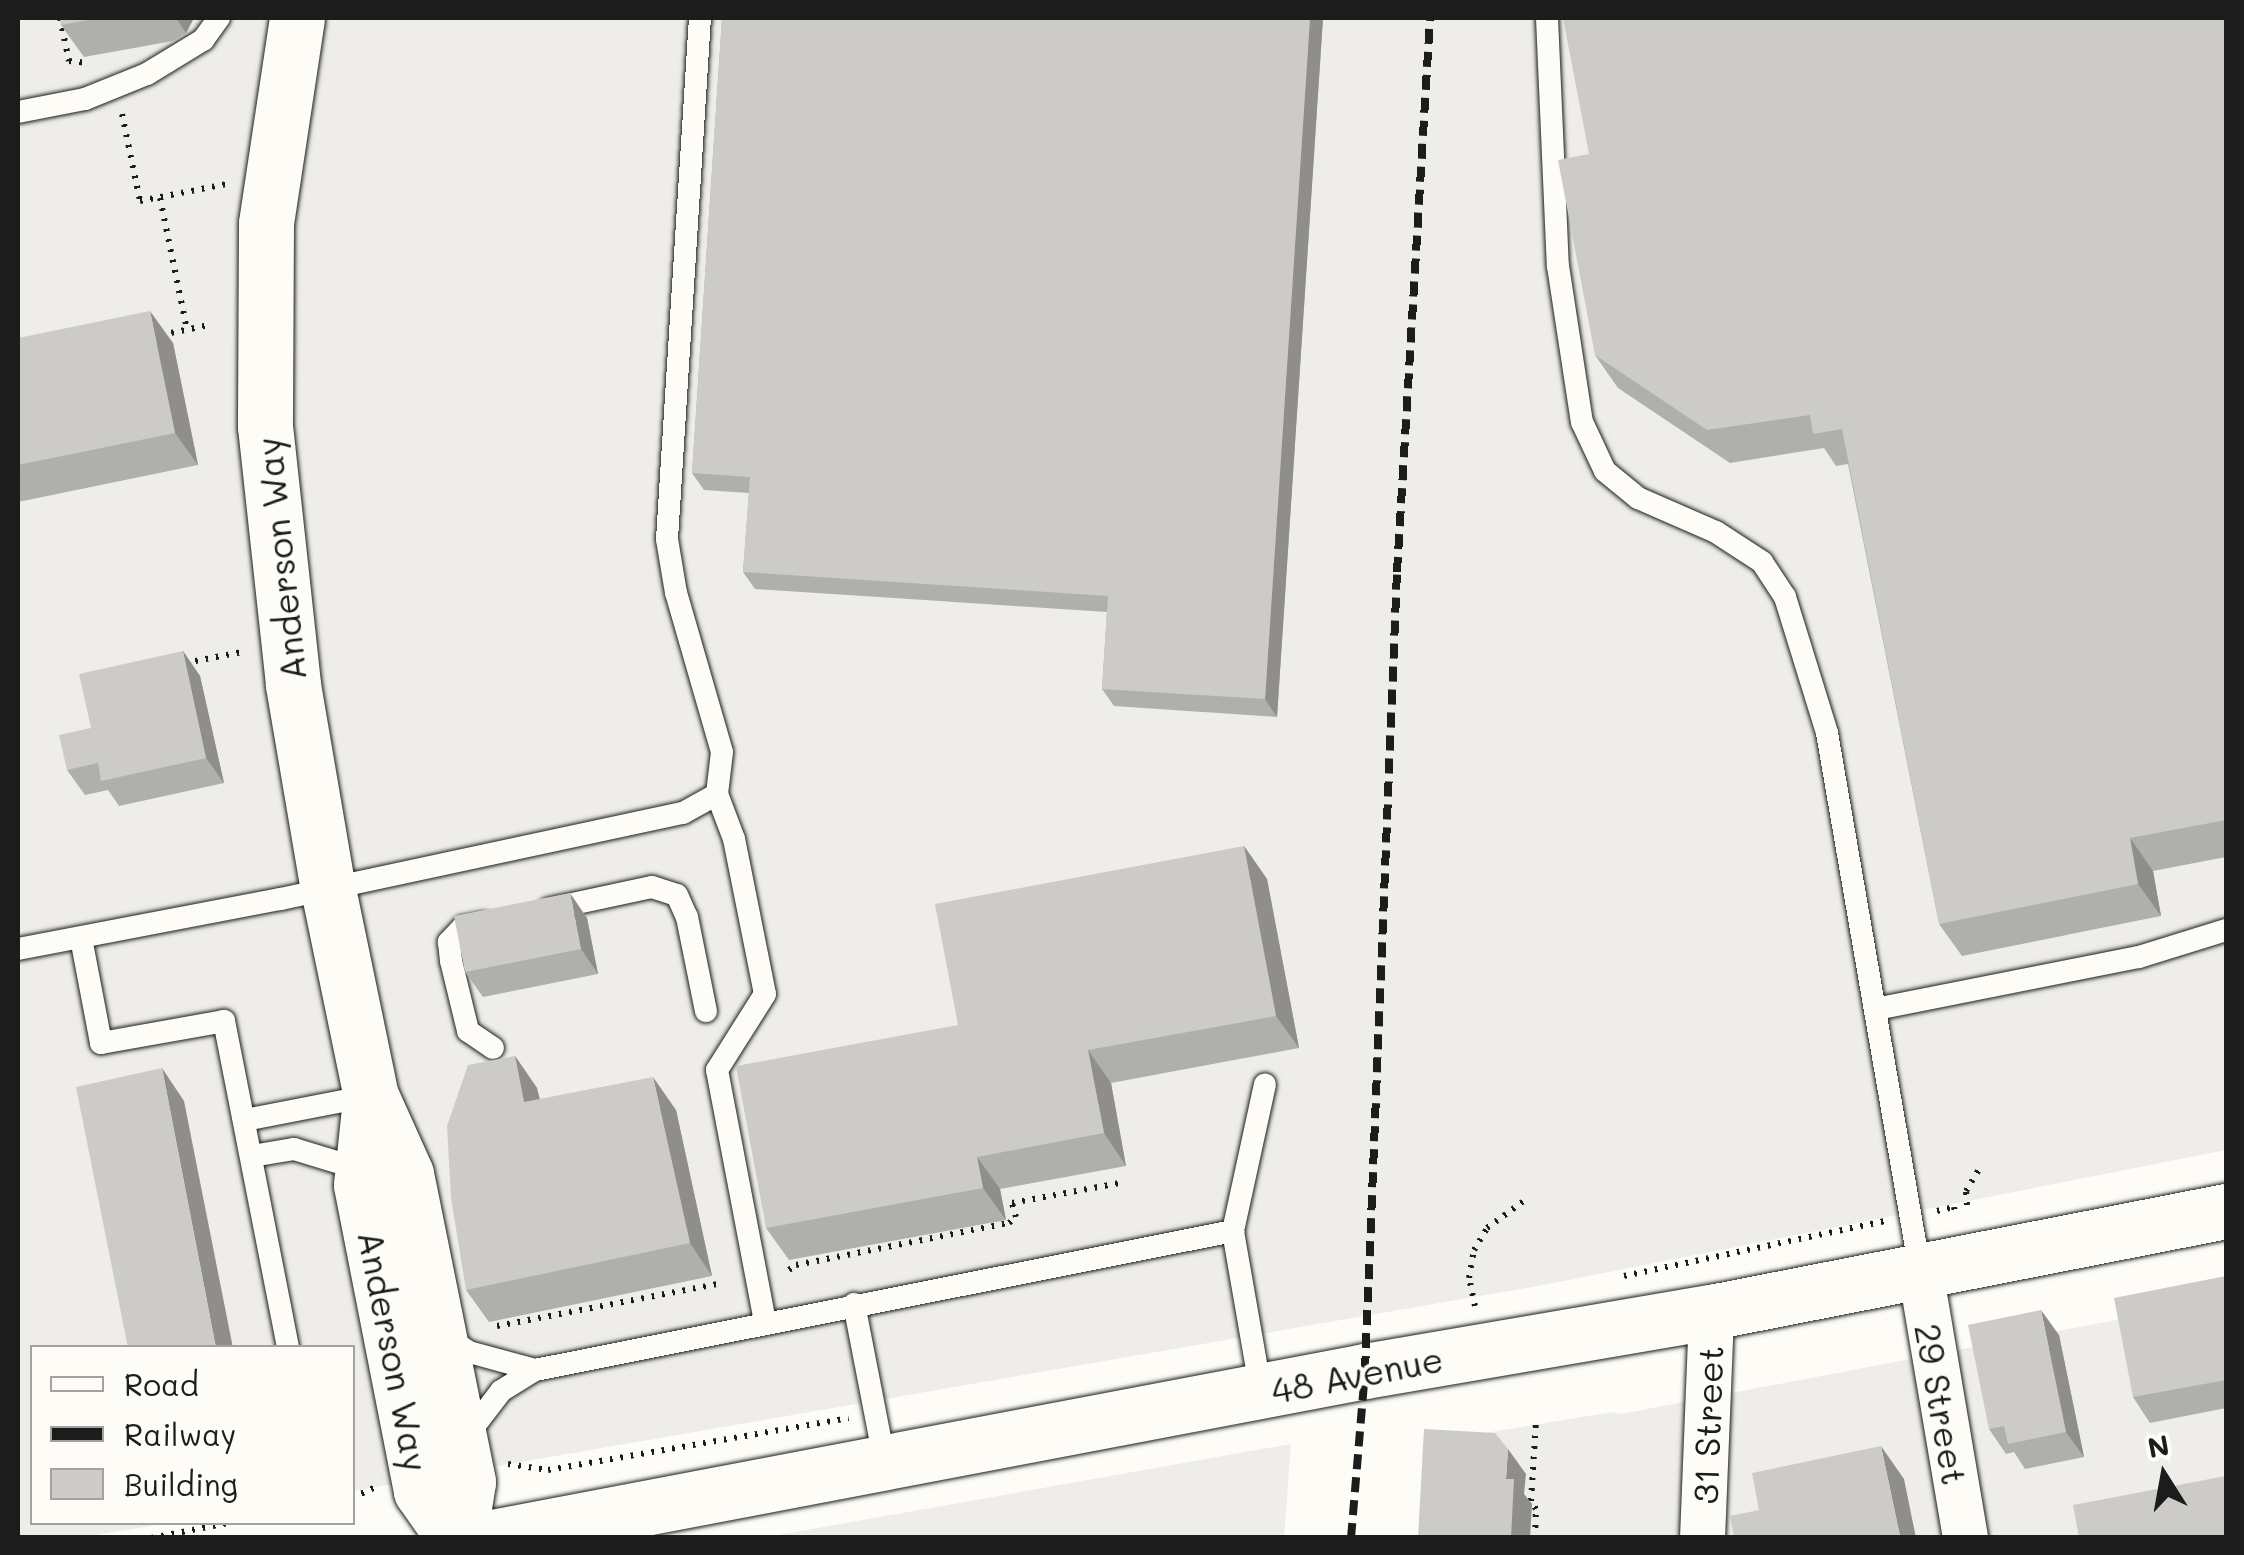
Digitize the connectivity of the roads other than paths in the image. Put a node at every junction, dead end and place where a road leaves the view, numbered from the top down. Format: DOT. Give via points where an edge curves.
graph roads {
  1 [pos="218,18"];
  2 [pos="297,18"];
  3 [pos="700,18"];
  4 [pos="1547,18"];
  5 [pos="18,112"];
  6 [pos="717,794"];
  7 [pos="328,889"];
  8 [pos="2226,930"];
  9 [pos="81,938"];
  10 [pos="18,949"];
  11 [pos="1876,1009"];
  12 [pos="706,1011"];
  13 [pos="493,1048"];
  14 [pos="1266,1084"];
  15 [pos="371,1096"];
  16 [pos="244,1120"];
  17 [pos="252,1156"];
  18 [pos="363,1170"];
  19 [pos="2226,1211"];
  20 [pos="1233,1230"];
  21 [pos="1920,1271"];
  22 [pos="854,1304"];
  23 [pos="1711,1312"];
  24 [pos="765,1321"];
  25 [pos="437,1331"];
  26 [pos="287,1345"];
  27 [pos="535,1370"];
  28 [pos="1262,1392"];
  29 [pos="460,1445"];
  30 [pos="885,1465"];
  31 [pos="456,1538"];
  32 [pos="487,1538"];
  33 [pos="1702,1538"];
  34 [pos="1965,1538"];
  1 -- 5 [label="lane" via="203,40 147,74 85,98"];
  2 -- 7 [label="street, Anderson Way" via="266,224 265,426 293,685"];
  3 -- 6 [label="lane" via="667,539 722,752"];
  4 -- 11 [label="lane" via="1558,266 1582,422 1605,471 1638,498 1716,532 1762,562 1785,597 1828,733"];
  6 -- 7 [label="lane" via="683,813"];
  6 -- 24 [label="lane" via="734,839 764,994 717,1070"];
  7 -- 9 [label="lane"];
  7 -- 15 [label="street, Anderson Way"];
  8 -- 11 [label="lane" via="2139,957"];
  9 -- 10 [label="lane"];
  9 -- 16 [label="lane" via="101,1043 224,1021"];
  11 -- 21 [label="lane"];
  12 -- 13 [label="lane" via="687,918 676,895 652,887 463,927 449,942 468,1032"];
  14 -- 20 [label="lane"];
  15 -- 16 [label="lane"];
  15 -- 18 [label="street, Anderson Way"];
  15 -- 25 [label="street, Anderson Way" via="406,1174"];
  16 -- 17 [label="lane"];
  17 -- 18 [label="lane" via="294,1149"];
  17 -- 26 [label="lane"];
  18 -- 31 [label="street, Anderson Way" via="421,1491"];
  19 -- 21 [label="street, 48 Avenue"];
  20 -- 22 [label="lane"];
  20 -- 28 [label="lane"];
  21 -- 23 [label="street, 48 Avenue"];
  21 -- 34 [label="street, 29 Street"];
  22 -- 24 [label="lane"];
  22 -- 30 [label="lane"];
  23 -- 28 [label="street, 48 Avenue"];
  23 -- 33 [label="street, 31 Street"];
  24 -- 27 [label="lane"];
  25 -- 27 [label="lane" via="469,1352"];
  25 -- 29 [label="street, Anderson Way"];
  27 -- 29 [label="lane" via="501,1391"];
  28 -- 30 [label="street, 48 Avenue"];
  29 -- 31 [label="street, Anderson Way" via="468,1482"];
  30 -- 32 [label="street, 48 Avenue"];
}
